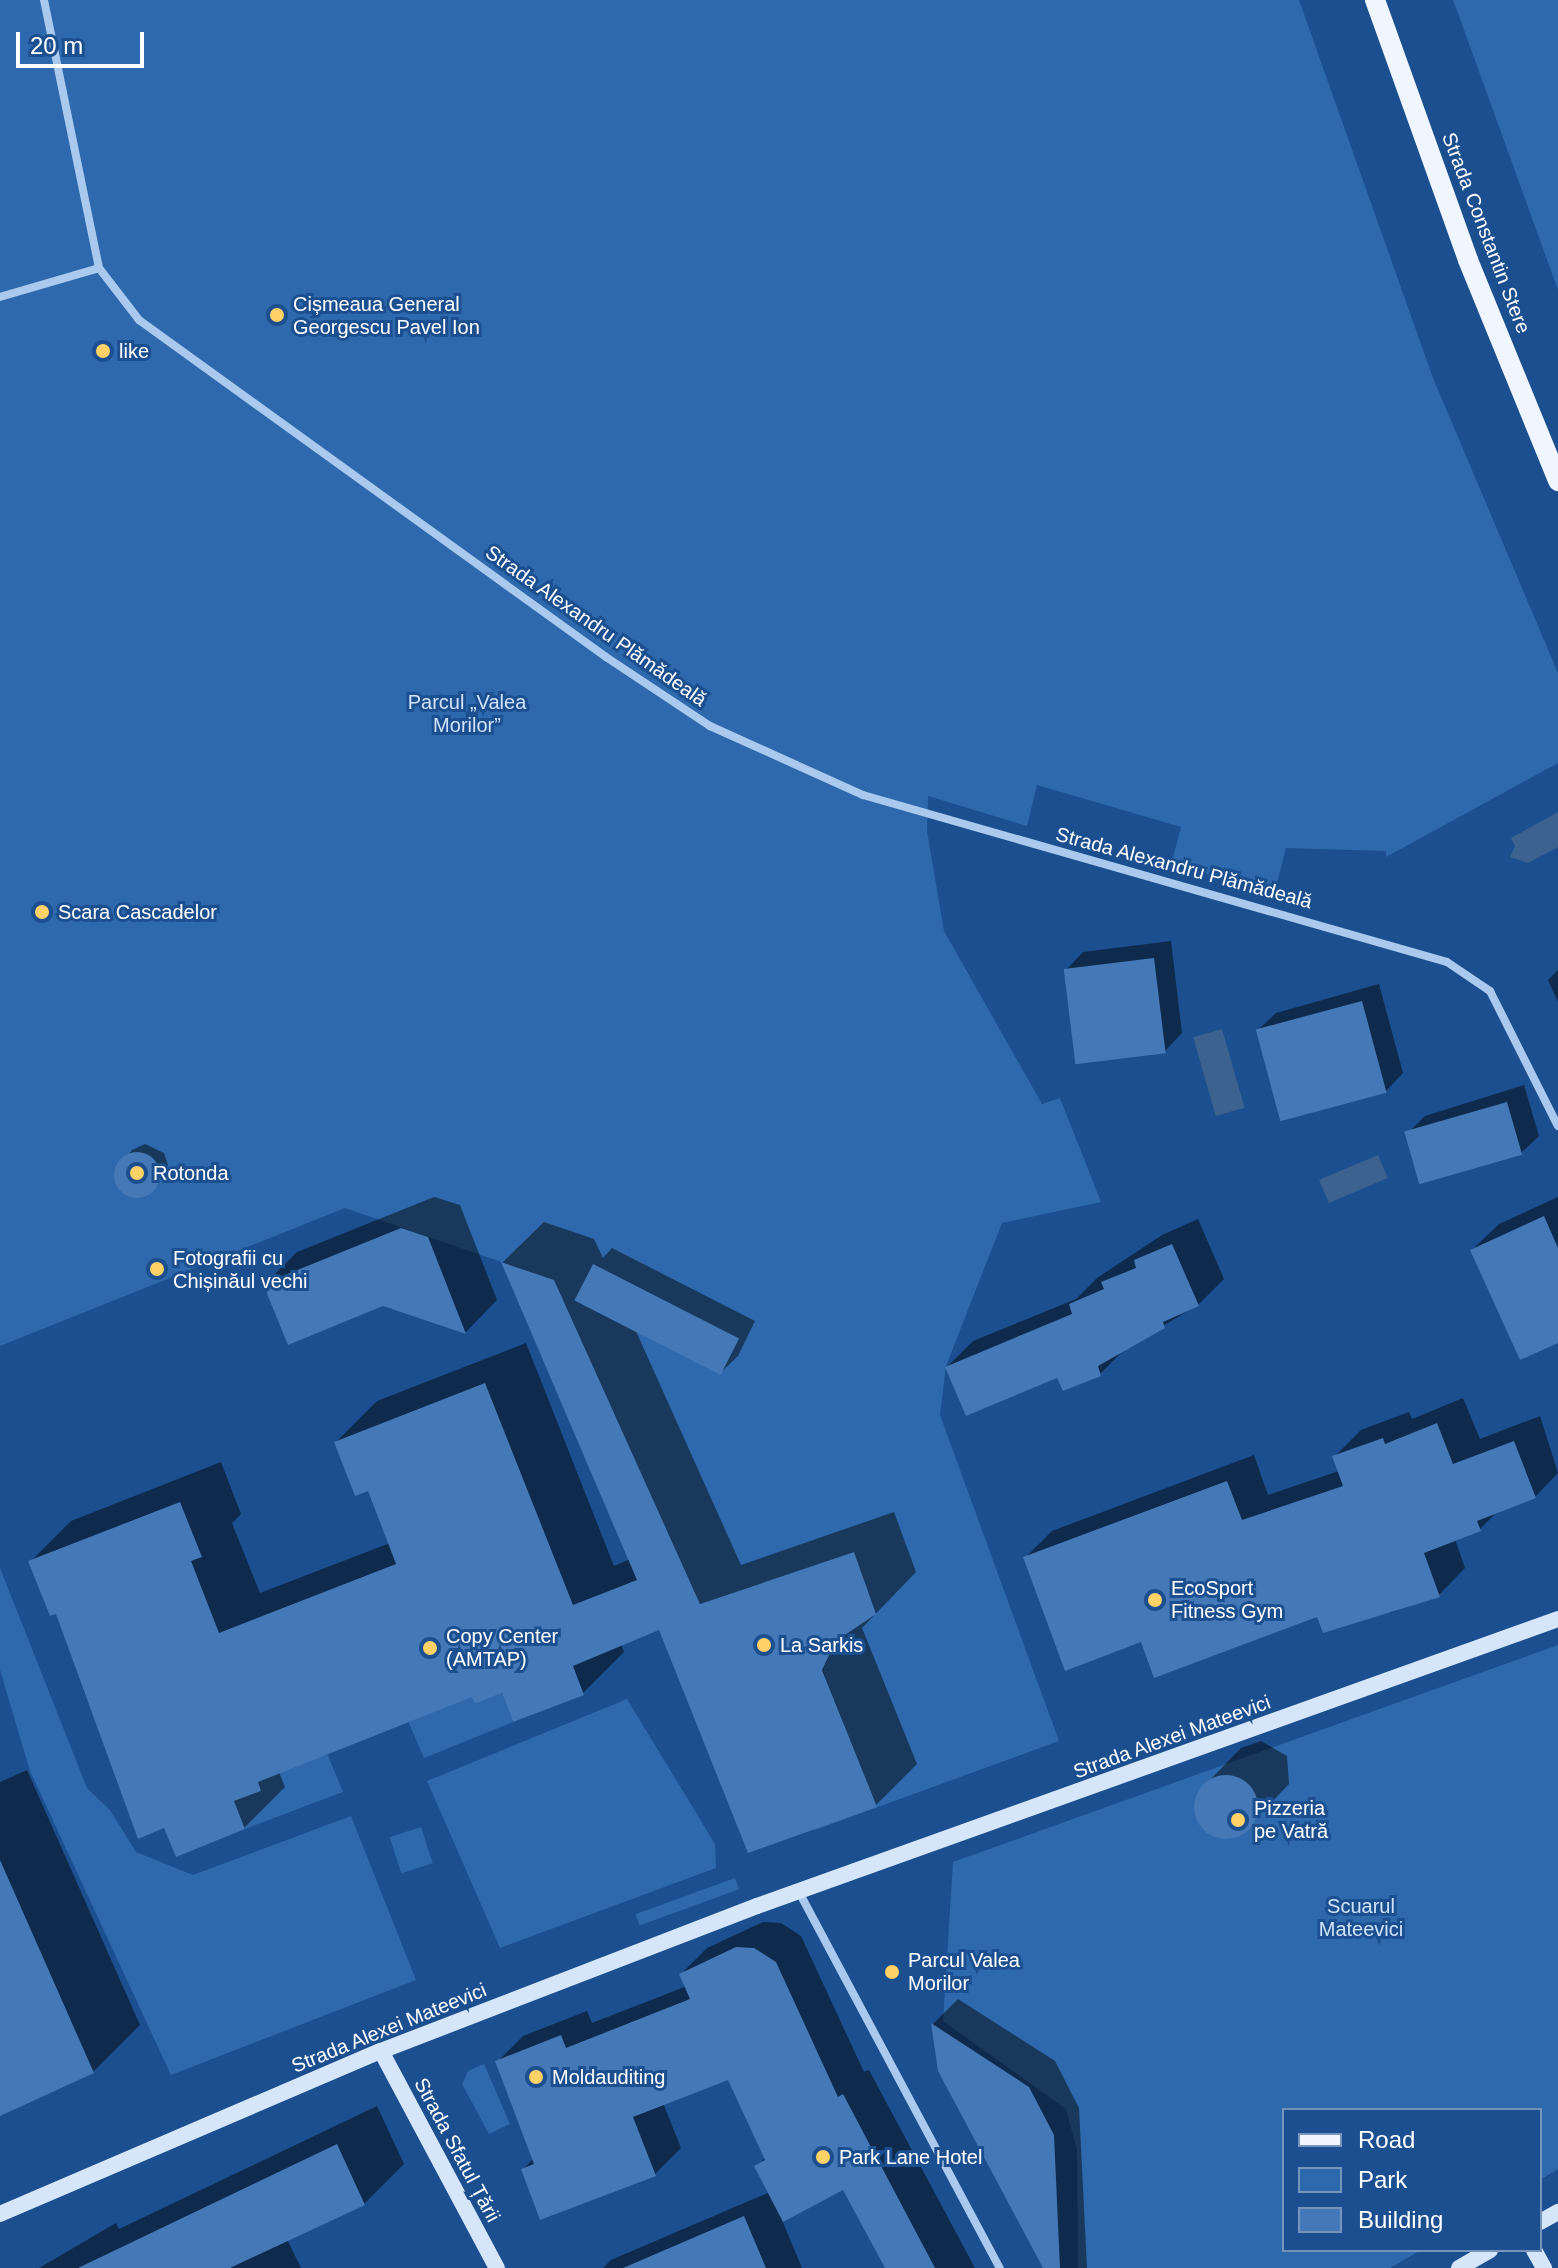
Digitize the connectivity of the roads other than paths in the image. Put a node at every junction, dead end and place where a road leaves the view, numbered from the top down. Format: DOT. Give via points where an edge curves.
graph roads {
  1 [pos="44,0"];
  2 [pos="1375,0"];
  3 [pos="99,268"];
  4 [pos="0,297"];
  5 [pos="1558,481"];
  6 [pos="1558,1126"];
  7 [pos="1558,1619"];
  8 [pos="799,1892"];
  9 [pos="381,2051"];
  10 [pos="0,2214"];
  11 [pos="1487,2252"];
  12 [pos="497,2268"];
  13 [pos="1000,2268"];
  14 [pos="1459,2268"];
  1 -- 3 [label="street, Strada Alexandru Plămădeală"];
  2 -- 5 [label="main road, Strada Constantin Stere" via="1468,260"];
  3 -- 4 [label="street"];
  3 -- 6 [label="street, Strada Alexandru Plămădeală" via="139,320 606,657 710,726 863,795 1447,962 1490,991"];
  7 -- 8 [label="main road, Strada Alexei Mateevici"];
  8 -- 9 [label="main road, Strada Alexei Mateevici"];
  8 -- 13 [label="street"];
  9 -- 10 [label="main road, Strada Alexei Mateevici"];
  9 -- 12 [label="main road, Strada Sfatul Țării"];
  11 -- 14 [label="main road"];
}
